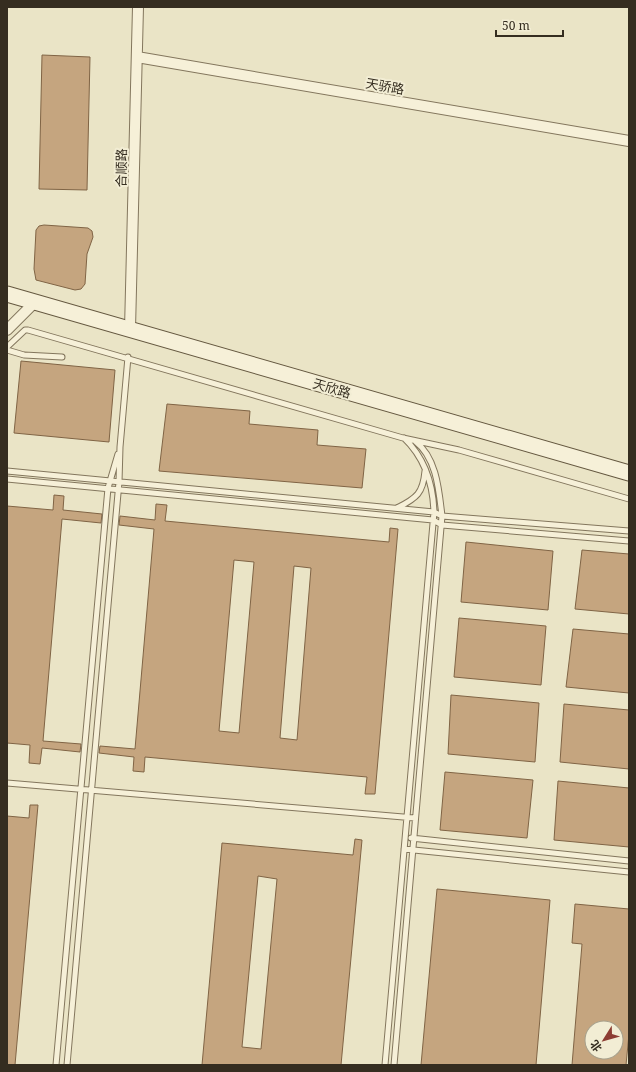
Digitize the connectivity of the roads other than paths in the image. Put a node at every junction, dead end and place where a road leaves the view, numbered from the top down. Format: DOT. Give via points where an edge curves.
graph roads {
  1 [pos="138,7"];
  2 [pos="137,57"];
  3 [pos="629,141"];
  4 [pos="7,294"];
  5 [pos="35,302"];
  6 [pos="7,330"];
  7 [pos="130,330"];
  8 [pos="7,349"];
  9 [pos="62,357"];
  10 [pos="128,357"];
  11 [pos="403,438"];
  12 [pos="120,448"];
  13 [pos="425,468"];
  14 [pos="7,471"];
  15 [pos="629,473"];
  16 [pos="7,479"];
  17 [pos="109,480"];
  18 [pos="119,482"];
  19 [pos="108,488"];
  20 [pos="119,489"];
  21 [pos="629,499"];
  22 [pos="396,508"];
  23 [pos="434,512"];
  24 [pos="442,516"];
  25 [pos="433,520"];
  26 [pos="442,525"];
  27 [pos="629,531"];
  28 [pos="629,541"];
  29 [pos="7,783"];
  30 [pos="81,790"];
  31 [pos="92,791"];
  32 [pos="407,818"];
  33 [pos="415,818"];
  34 [pos="405,837"];
  35 [pos="414,838"];
  36 [pos="404,849"];
  37 [pos="413,850"];
  38 [pos="629,861"];
  39 [pos="629,872"];
  40 [pos="56,1065"];
  41 [pos="67,1065"];
  42 [pos="385,1065"];
  43 [pos="394,1065"];
  1 -- 2 [label="street, 合顺路"];
  2 -- 3 [label="street, 天骄路"];
  2 -- 7 [label="street, 合顺路"];
  4 -- 5 [label="street, 天欣路"];
  5 -- 6 [label="street"];
  5 -- 7 [label="street, 天欣路"];
  7 -- 15 [label="street, 天欣路"];
  8 -- 9 [label="lane" via="24,355"];
  8 -- 10 [label="lane" via="18,335 28,330"];
  10 -- 11 [label="lane"];
  10 -- 12 [label="lane"];
  11 -- 13 [label="lane" via="412,446"];
  11 -- 21 [label="lane" via="459,450"];
  11 -- 24 [label="lane" via="416,441 427,455 438,486"];
  12 -- 17 [label="lane"];
  12 -- 18 [label="lane"];
  13 -- 22 [label="lane" via="422,490 416,497"];
  13 -- 23 [label="lane" via="434,500"];
  14 -- 17 [label="lane"];
  16 -- 19 [label="lane"];
  17 -- 18 [label="lane"];
  17 -- 19 [label="lane"];
  18 -- 20 [label="lane"];
  18 -- 22 [label="lane"];
  19 -- 20 [label="lane"];
  19 -- 30 [label="lane"];
  20 -- 25 [label="lane"];
  20 -- 31 [label="lane"];
  22 -- 23 [label="lane"];
  23 -- 24 [label="lane"];
  23 -- 25 [label="lane"];
  24 -- 26 [label="lane"];
  24 -- 27 [label="lane"];
  25 -- 26 [label="lane"];
  25 -- 32 [label="lane"];
  26 -- 28 [label="lane"];
  26 -- 33 [label="lane"];
  29 -- 30 [label="lane"];
  30 -- 31 [label="lane"];
  30 -- 40 [label="lane"];
  31 -- 32 [label="lane"];
  31 -- 41 [label="lane"];
  32 -- 33 [label="lane"];
  32 -- 34 [label="lane"];
  33 -- 35 [label="lane"];
  34 -- 35 [label="lane"];
  34 -- 36 [label="lane"];
  35 -- 37 [label="lane"];
  35 -- 38 [label="lane"];
  36 -- 37 [label="lane"];
  36 -- 42 [label="lane"];
  37 -- 39 [label="lane"];
  37 -- 43 [label="lane"];
}
